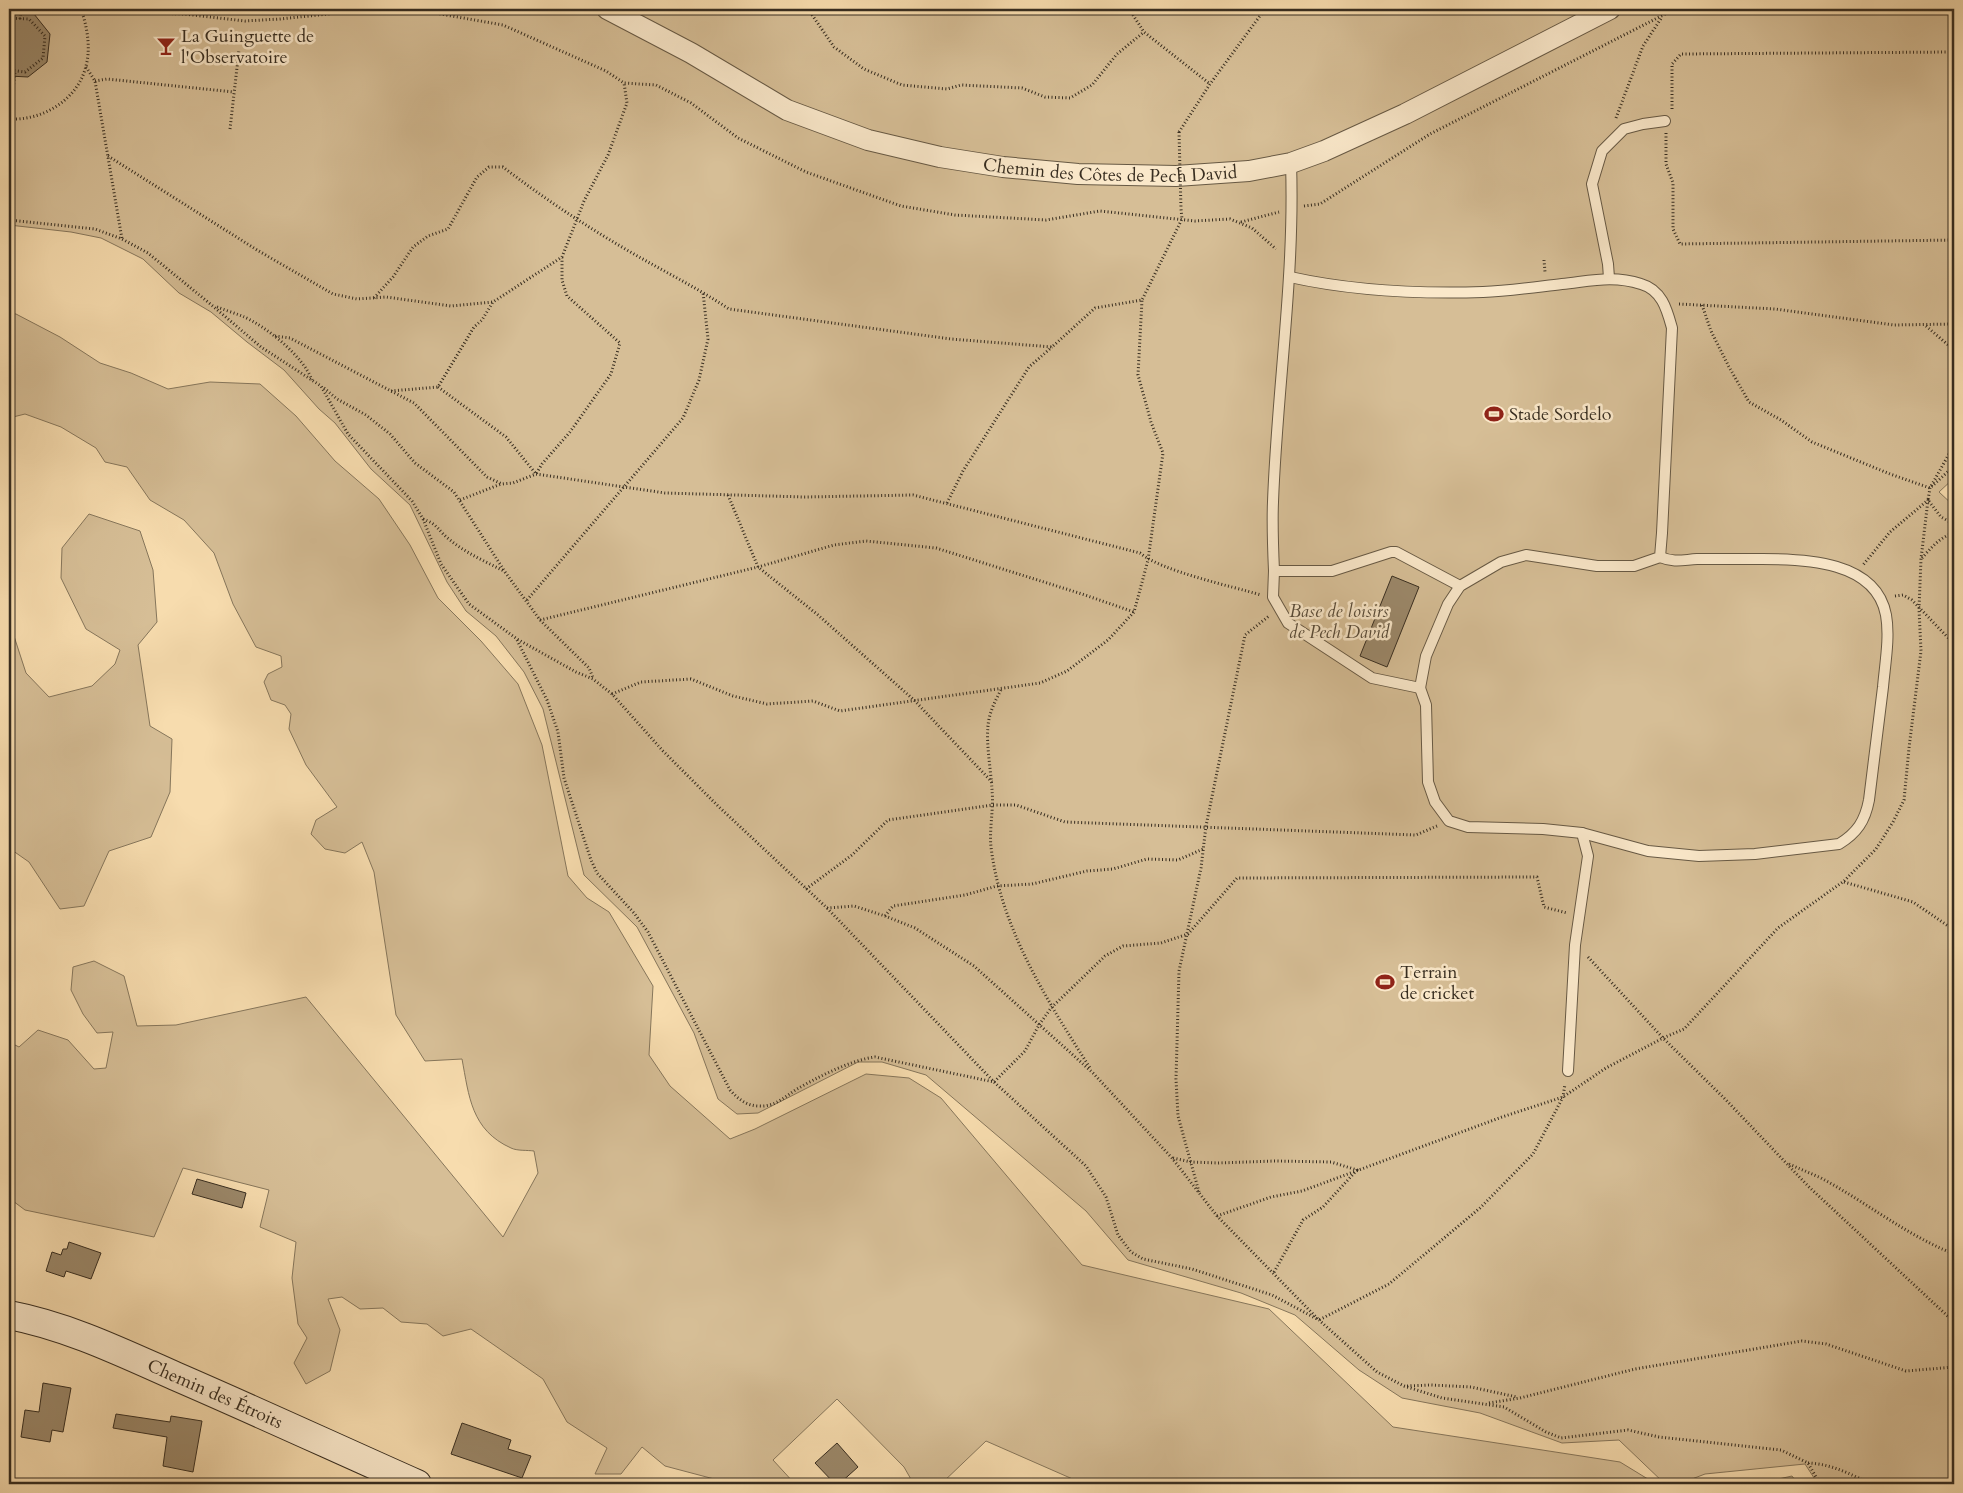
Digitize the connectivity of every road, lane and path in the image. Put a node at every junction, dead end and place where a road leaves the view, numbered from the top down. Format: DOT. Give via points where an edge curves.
graph roads {
  1 [pos="21,9"];
  2 [pos="81,9"];
  3 [pos="108,9"];
  4 [pos="376,9"];
  5 [pos="412,9"];
  6 [pos="607,9"];
  7 [pos="808,9"];
  8 [pos="1129,9"];
  9 [pos="1265,9"];
  10 [pos="1610,9"];
  11 [pos="1675,9"];
  12 [pos="1662,16"];
  13 [pos="9,18"];
  14 [pos="20,18"];
  15 [pos="1144,32"];
  16 [pos="239,50"];
  17 [pos="1954,54"];
  18 [pos="86,67"];
  19 [pos="9,70"];
  20 [pos="15,71"];
  21 [pos="95,81"];
  22 [pos="624,83"];
  23 [pos="1210,84"];
  24 [pos="234,92"];
  25 [pos="10,119"];
  26 [pos="1665,121"];
  27 [pos="230,129"];
  28 [pos="1602,151"];
  29 [pos="108,156"];
  30 [pos="1291,163"];
  31 [pos="1292,208"];
  32 [pos="578,219"];
  33 [pos="1182,219"];
  34 [pos="9,220"];
  35 [pos="1241,222"];
  36 [pos="122,238"];
  37 [pos="1954,240"];
  38 [pos="1291,252"];
  39 [pos="562,257"];
  40 [pos="1290,277"];
  41 [pos="1609,278"];
  42 [pos="704,292"];
  43 [pos="374,298"];
  44 [pos="1142,300"];
  45 [pos="493,302"];
  46 [pos="1702,305"];
  47 [pos="214,306"];
  48 [pos="1666,306"];
  49 [pos="1954,324"];
  50 [pos="1925,325"];
  51 [pos="275,336"];
  52 [pos="1052,347"];
  53 [pos="1954,350"];
  54 [pos="312,380"];
  55 [pos="321,386"];
  56 [pos="438,387"];
  57 [pos="390,391"];
  58 [pos="1954,445"];
  59 [pos="1954,466"];
  60 [pos="536,474"];
  61 [pos="502,484"];
  62 [pos="622,487"];
  63 [pos="1930,488"];
  64 [pos="728,495"];
  65 [pos="460,500"];
  66 [pos="1928,500"];
  67 [pos="947,503"];
  68 [pos="422,519"];
  69 [pos="1954,524"];
  70 [pos="1954,533"];
  71 [pos="1660,558"];
  72 [pos="1921,559"];
  73 [pos="1148,560"];
  74 [pos="758,567"];
  75 [pos="1274,571"];
  76 [pos="505,572"];
  77 [pos="1856,574"];
  78 [pos="1460,586"];
  79 [pos="1879,596"];
  80 [pos="1273,598"];
  81 [pos="527,600"];
  82 [pos="1919,609"];
  83 [pos="1134,612"];
  84 [pos="540,620"];
  85 [pos="517,639"];
  86 [pos="1954,644"];
  87 [pos="593,678"];
  88 [pos="1420,688"];
  89 [pos="1001,690"];
  90 [pos="612,694"];
  91 [pos="914,700"];
  92 [pos="992,782"];
  93 [pos="993,805"];
  94 [pos="1450,821"];
  95 [pos="1206,826"];
  96 [pos="1582,833"];
  97 [pos="1203,849"];
  98 [pos="1844,882"];
  99 [pos="997,886"];
  100 [pos="806,889"];
  101 [pos="827,908"];
  102 [pos="884,916"];
  103 [pos="1579,916"];
  104 [pos="1954,930"];
  105 [pos="1188,934"];
  106 [pos="1575,945"];
  107 [pos="1051,1008"];
  108 [pos="1039,1024"];
  109 [pos="1662,1038"];
  110 [pos="1568,1071"];
  111 [pos="1093,1073"];
  112 [pos="994,1082"];
  113 [pos="1562,1097"];
  114 [pos="1172,1158"];
  115 [pos="1191,1162"];
  116 [pos="1786,1163"];
  117 [pos="1357,1170"];
  118 [pos="1199,1192"];
  119 [pos="1217,1216"];
  120 [pos="1954,1254"];
  121 [pos="1273,1274"];
  122 [pos="9,1314"];
  123 [pos="1319,1320"];
  124 [pos="1954,1322"];
  125 [pos="1954,1367"];
  126 [pos="1404,1386"];
  127 [pos="1520,1398"];
  128 [pos="1485,1404"];
  129 [pos="1808,1463"];
  130 [pos="417,1484"];
  131 [pos="1820,1484"];
  132 [pos="1870,1484"];
  1 -- 14 [label="path"];
  2 -- 18 [label="path" via="87,38"];
  3 -- 4 [label="path" via="245,21"];
  5 -- 22 [label="path" via="503,24 606,71"];
  6 -- 30 [label="street, Chemin des Côtes de Pech David" via="691,53 787,110 868,140 940,157 1078,174 1176,176 1249,171"];
  7 -- 15 [label="path" via="834,46 864,69 902,85 947,89 961,85 1022,88 1045,97 1070,98 1092,85 1117,54"];
  8 -- 15 [label="path"];
  9 -- 23 [label="path"];
  10 -- 30 [label="street, Chemin des Côtes de Pech David" via="1405,114"];
  11 -- 12 [label="path"];
  12 -- 28 [label="path" via="1643,46"];
  12 -- 31 [label="path" via="1430,134 1320,204"];
  13 -- 14 [label="path"];
  14 -- 20 [label="path" via="30,19 44,36 43,58 26,72"];
  15 -- 23 [label="path"];
  16 -- 24 [label="path"];
  17 -- 26 [label="path" via="1681,54 1672,64 1672,114"];
  18 -- 21 [label="path"];
  18 -- 25 [label="path" via="72,92 59,105 42,114"];
  19 -- 20 [label="path"];
  20 -- 25 [label="path"];
  21 -- 24 [label="path" via="107,79"];
  21 -- 29 [label="path"];
  22 -- 32 [label="path" via="627,103 608,155"];
  22 -- 33 [label="path" via="656,85 691,103 738,138 806,172 901,206 955,215 1046,220 1100,211"];
  23 -- 33 [label="path, bridge" via="1179,132"];
  24 -- 27 [label="path"];
  26 -- 28 [label="lane" via="1624,129"];
  26 -- 37 [label="path" via="1666,164 1673,183 1673,229 1680,244"];
  28 -- 41 [label="lane" via="1592,184"];
  29 -- 36 [label="path"];
  29 -- 43 [label="path" via="333,294 357,299"];
  30 -- 31 [label="lane"];
  31 -- 35 [label="path"];
  31 -- 38 [label="lane"];
  32 -- 39 [label="path"];
  32 -- 42 [label="path"];
  32 -- 43 [label="path" via="503,167 490,167 477,177 448,229 428,236 413,247"];
  33 -- 35 [label="path"];
  33 -- 44 [label="path"];
  34 -- 36 [label="path" via="95,230"];
  35 -- 38 [label="path" via="1274,248"];
  36 -- 47 [label="path" via="148,253"];
  38 -- 40 [label="lane"];
  39 -- 45 [label="path"];
  39 -- 60 [label="path" via="562,280 567,296 620,343 611,374"];
  40 -- 41 [label="lane" via="1386,292 1483,292"];
  40 -- 75 [label="lane" via="1273,503"];
  41 -- 48 [label="lane" via="1643,284 1656,292"];
  42 -- 52 [label="path" via="729,309 951,339"];
  42 -- 62 [label="path" via="708,339 699,380 683,418"];
  43 -- 45 [label="path" via="451,306"];
  44 -- 52 [label="path" via="1094,308"];
  44 -- 73 [label="path" via="1138,375 1163,453"];
  45 -- 56 [label="path"];
  46 -- 48 [label="path"];
  46 -- 50 [label="path" via="1775,309 1894,325"];
  46 -- 63 [label="path" via="1728,367 1750,402 1812,442"];
  47 -- 51 [label="path" via="244,317"];
  47 -- 54 [label="path" via="261,346"];
  48 -- 71 [label="lane" via="1672,328"];
  49 -- 50 [label="path"];
  50 -- 53 [label="path"];
  51 -- 54 [label="path" via="309,370"];
  51 -- 57 [label="path" via="290,338"];
  52 -- 67 [label="path" via="1029,367 963,471"];
  54 -- 55 [label="path"];
  55 -- 65 [label="path" via="390,434 415,463"];
  55 -- 68 [label="path" via="348,434 412,501"];
  56 -- 57 [label="path"];
  56 -- 60 [label="path" via="506,437"];
  57 -- 61 [label="path" via="414,402 487,477"];
  58 -- 63 [label="path"];
  59 -- 63 [label="path"];
  60 -- 61 [label="path"];
  60 -- 62 [label="path"];
  61 -- 65 [label="path"];
  62 -- 64 [label="path" via="665,493"];
  62 -- 81 [label="path"];
  63 -- 66 [label="path"];
  64 -- 67 [label="path" via="913,495"];
  64 -- 74 [label="path"];
  65 -- 76 [label="path"];
  66 -- 69 [label="path" via="1941,516"];
  66 -- 72 [label="path"];
  66 -- 77 [label="path" via="1890,532"];
  67 -- 73 [label="path" via="1140,553"];
  68 -- 76 [label="path" via="433,522 470,554"];
  68 -- 85 [label="path" via="441,564 469,604"];
  70 -- 72 [label="path" via="1934,545"];
  71 -- 77 [label="lane" via="1672,562 1798,559"];
  71 -- 78 [label="lane" via="1634,566 1597,566 1526,555 1501,562"];
  72 -- 82 [label="path"];
  73 -- 80 [label="path"];
  73 -- 83 [label="path"];
  74 -- 83 [label="path" via="834,545 866,541 936,548"];
  74 -- 84 [label="path"];
  74 -- 91 [label="path"];
  75 -- 78 [label="lane" via="1332,571 1396,552"];
  75 -- 80 [label="lane"];
  76 -- 81 [label="path"];
  77 -- 79 [label="lane"];
  78 -- 88 [label="lane" via="1448,604 1426,656"];
  79 -- 82 [label="path" via="1904,595"];
  79 -- 96 [label="lane" via="1888,628 1870,800 1866,816 1850,837 1839,844 1755,854 1699,856 1648,851"];
  80 -- 88 [label="lane" via="1288,623 1372,678"];
  80 -- 95 [label="path" via="1269,616 1245,635"];
  81 -- 84 [label="path"];
  82 -- 86 [label="path"];
  82 -- 98 [label="path" via="1921,651 1904,800 1876,849"];
  83 -- 89 [label="path" via="1108,640 1067,672 1040,683"];
  84 -- 87 [label="path" via="589,668"];
  85 -- 87 [label="path"];
  85 -- 112 [label="path" via="547,700 558,732 564,778 583,840 597,872 648,932 736,1096 750,1105 768,1106 843,1067 875,1057"];
  87 -- 90 [label="path"];
  88 -- 94 [label="lane" via="1426,705 1428,782 1435,802"];
  89 -- 91 [label="path"];
  89 -- 92 [label="path" via="988,726"];
  90 -- 91 [label="path" via="641,682 692,679 733,696 767,704 813,701 840,710"];
  90 -- 100 [label="path" via="663,751"];
  91 -- 92 [label="path"];
  92 -- 93 [label="path"];
  93 -- 95 [label="path" via="1016,805 1065,822"];
  93 -- 99 [label="path" via="990,845"];
  93 -- 100 [label="path" via="888,820 852,855"];
  94 -- 95 [label="path" via="1416,834"];
  94 -- 96 [label="lane" via="1468,826"];
  95 -- 97 [label="path"];
  96 -- 103 [label="lane" via="1588,856"];
  97 -- 99 [label="path" via="1178,860 1147,859 1113,869 1087,871 1032,884"];
  97 -- 105 [label="path"];
  98 -- 104 [label="path" via="1913,902"];
  98 -- 109 [label="path" via="1778,928 1684,1029"];
  99 -- 102 [label="path" via="964,895 893,906"];
  99 -- 107 [label="path" via="1014,933"];
  100 -- 101 [label="path"];
  101 -- 102 [label="path" via="854,906"];
  101 -- 112 [label="path"];
  102 -- 108 [label="path" via="915,928 974,966"];
  103 -- 105 [label="path" via="1544,907 1537,877 1236,878"];
  103 -- 106 [label="lane"];
  105 -- 107 [label="path" via="1161,943 1123,946 1105,956"];
  105 -- 115 [label="path" via="1179,971 1176,1079 1178,1116"];
  106 -- 109 [label="path"];
  106 -- 110 [label="lane"];
  107 -- 108 [label="path"];
  107 -- 111 [label="path"];
  108 -- 111 [label="path"];
  108 -- 112 [label="path" via="1026,1051"];
  109 -- 113 [label="path" via="1606,1068"];
  109 -- 116 [label="path"];
  110 -- 113 [label="path"];
  111 -- 114 [label="path"];
  112 -- 123 [label="path" via="1086,1166 1106,1197 1118,1235 1131,1252 1143,1259 1192,1269 1256,1289"];
  113 -- 117 [label="path"];
  113 -- 123 [label="path" via="1533,1154 1480,1208 1389,1284"];
  114 -- 115 [label="path"];
  114 -- 118 [label="path"];
  115 -- 117 [label="path" via="1331,1162"];
  115 -- 118 [label="path"];
  116 -- 120 [label="path" via="1821,1178 1893,1223"];
  116 -- 124 [label="path"];
  117 -- 119 [label="path" via="1302,1191 1271,1197"];
  117 -- 121 [label="path" via="1323,1207 1303,1220"];
  118 -- 119 [label="path"];
  119 -- 121 [label="path"];
  121 -- 123 [label="path"];
  122 -- 130 [label="main road, Chemin des Étroits" via="74,1333"];
  123 -- 126 [label="path" via="1377,1372"];
  125 -- 127 [label="path" via="1906,1371 1826,1344 1802,1341 1635,1369"];
  126 -- 127 [label="path" via="1471,1387"];
  126 -- 128 [label="path" via="1442,1398"];
  127 -- 128 [label="path"];
  128 -- 129 [label="path" via="1504,1407 1561,1438 1628,1430 1659,1437 1781,1450"];
  129 -- 131 [label="path"];
  129 -- 132 [label="path" via="1824,1464"];
}
